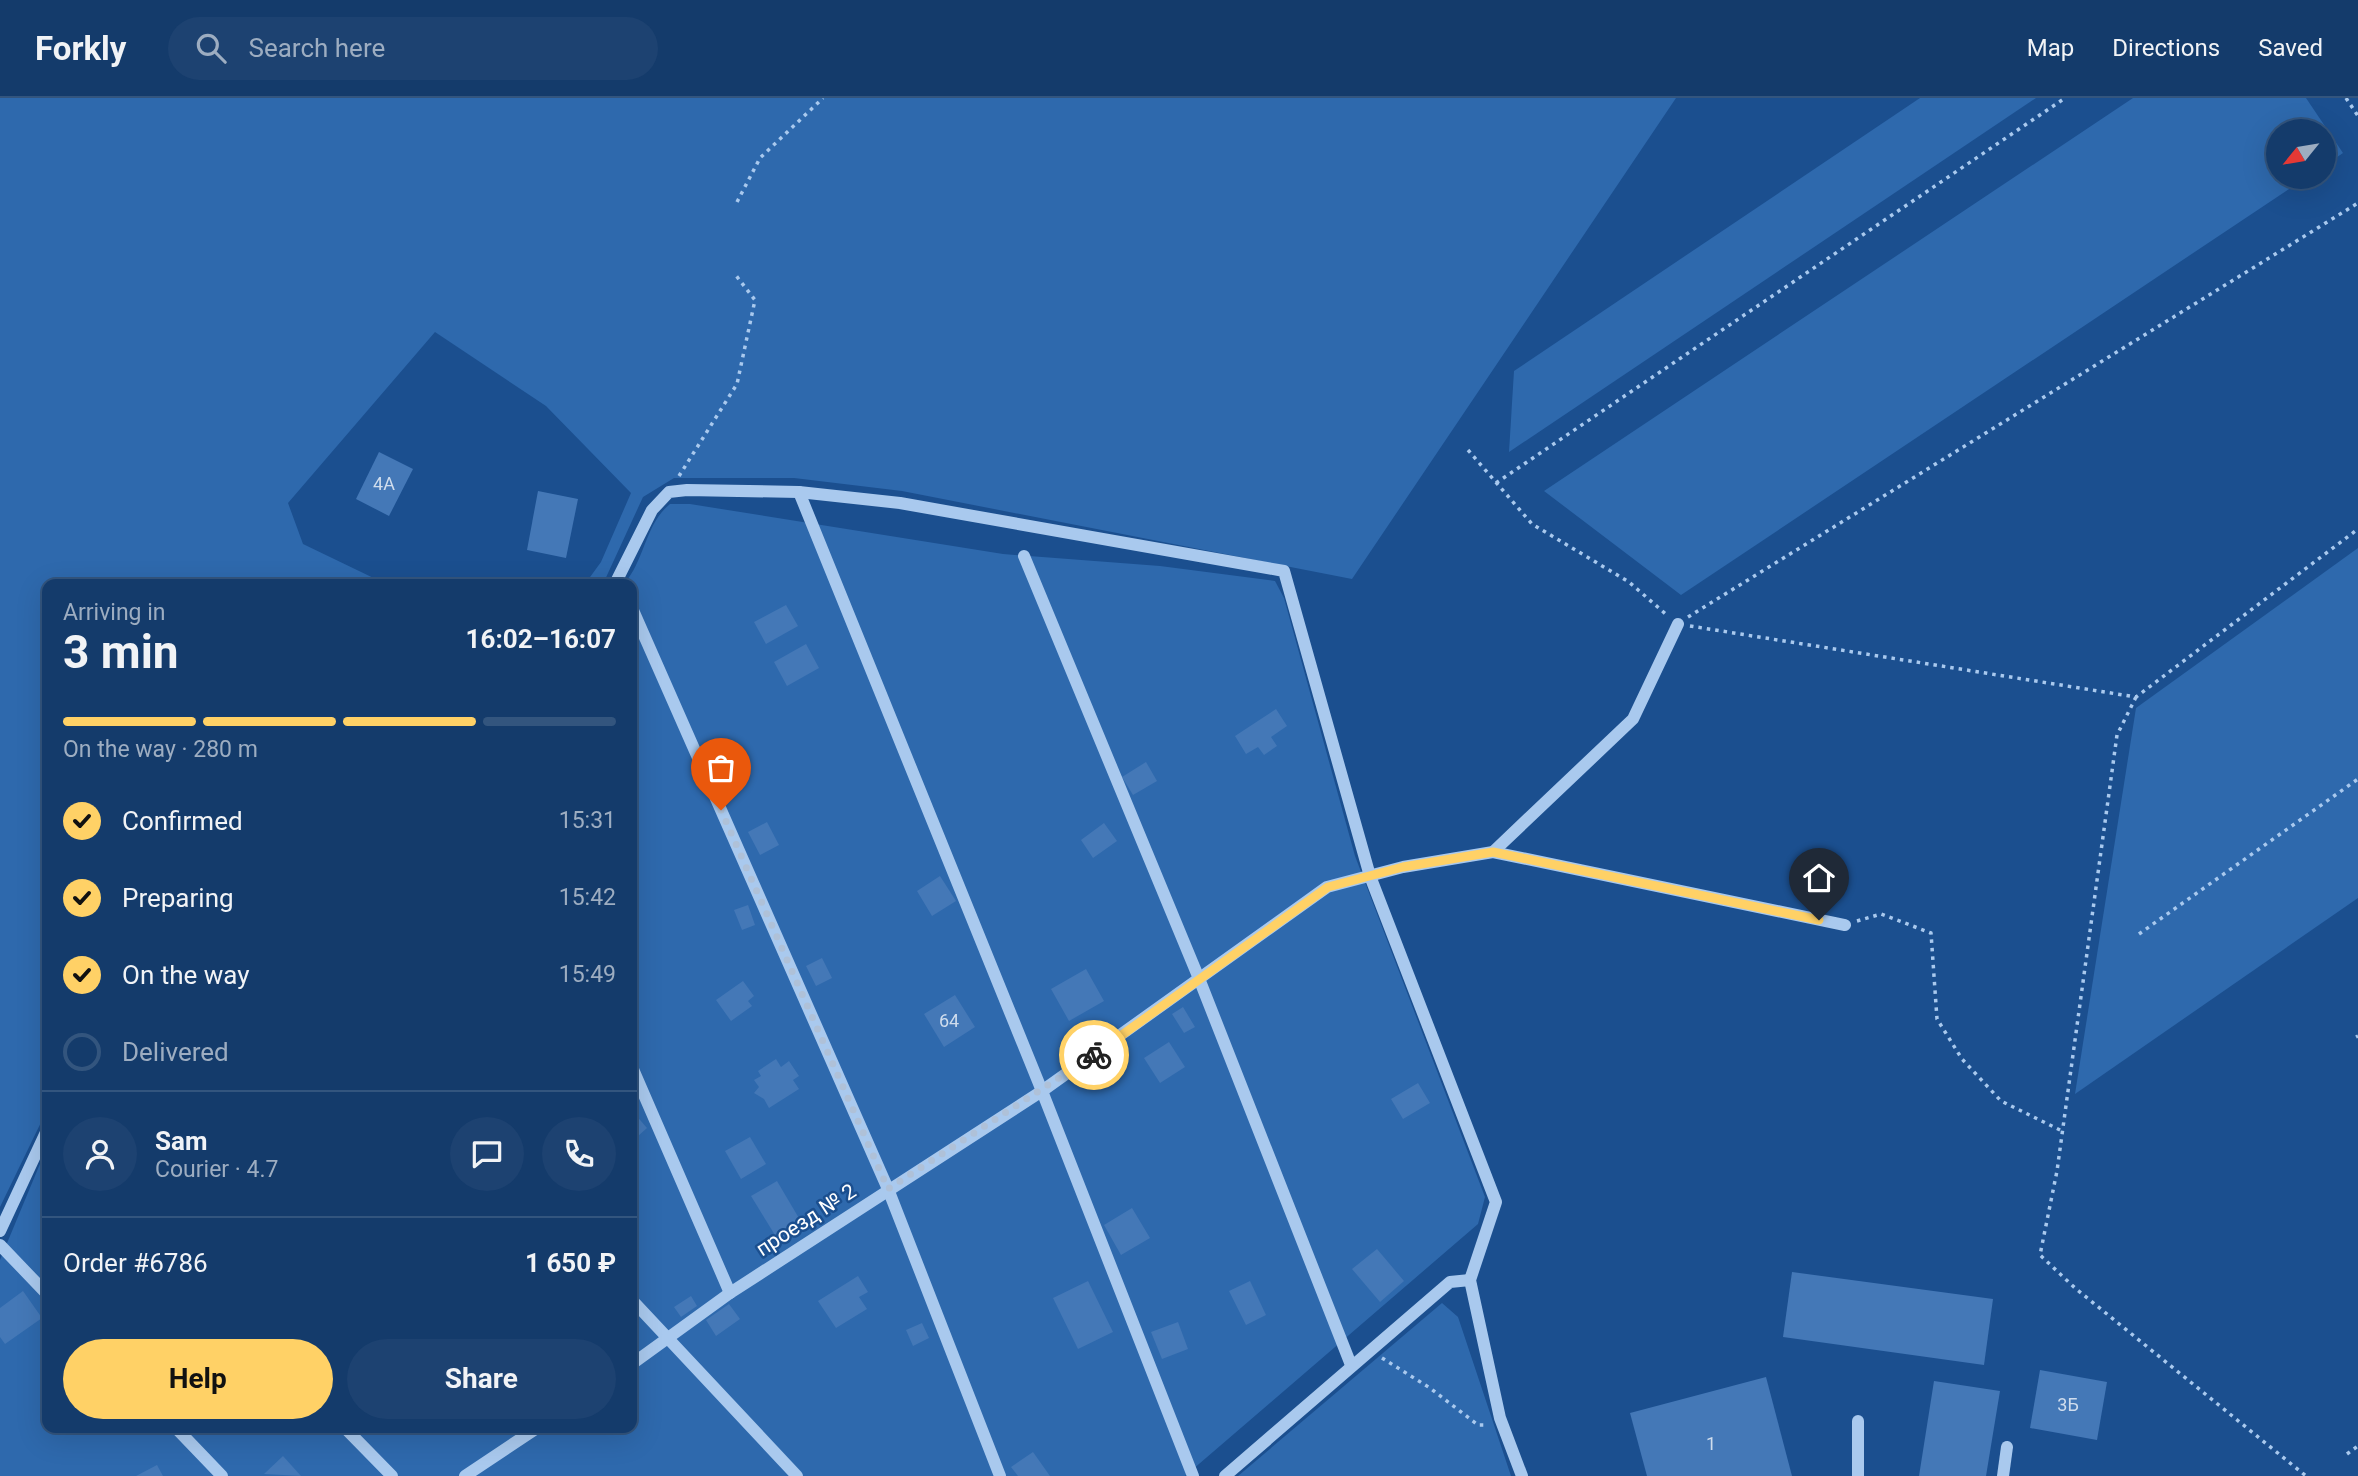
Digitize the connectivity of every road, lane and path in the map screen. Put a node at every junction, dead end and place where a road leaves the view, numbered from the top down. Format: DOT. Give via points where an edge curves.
graph roads {
  1 [pos="823,98"];
  2 [pos="2065,98"];
  3 [pos="2346,98"];
  4 [pos="2358,116"];
  5 [pos="737,202"];
  6 [pos="2358,203"];
  7 [pos="734,274"];
  8 [pos="1468,450"];
  9 [pos="1496,482"];
  10 [pos="669,492"];
  11 [pos="799,492"];
  12 [pos="2358,529"];
  13 [pos="1024,556"];
  14 [pos="620,579"];
  15 [pos="637,619"];
  16 [pos="1678,624"];
  17 [pos="2136,697"];
  18 [pos="2358,779"];
  19 [pos="1493,852"];
  20 [pos="1370,876"];
  21 [pos="1845,925"];
  22 [pos="2139,934"];
  23 [pos="1200,981"];
  24 [pos="637,1079"];
  25 [pos="1042,1091"];
  26 [pos="2062,1131"];
  27 [pos="42,1141"];
  28 [pos="888,1189"];
  29 [pos="0,1231"];
  30 [pos="0,1245"];
  31 [pos="1470,1280"];
  32 [pos="42,1289"];
  33 [pos="730,1293"];
  34 [pos="637,1305"];
  35 [pos="669,1339"];
  36 [pos="1368,1350"];
  37 [pos="637,1361"];
  38 [pos="1351,1365"];
  39 [pos="1858,1420"];
  40 [pos="1503,1425"];
  41 [pos="181,1433"];
  42 [pos="350,1433"];
  43 [pos="530,1433"];
  44 [pos="2358,1446"];
  45 [pos="2007,1447"];
  46 [pos="2347,1454"];
  47 [pos="222,1476"];
  48 [pos="392,1476"];
  49 [pos="465,1476"];
  50 [pos="797,1476"];
  51 [pos="1000,1476"];
  52 [pos="1193,1476"];
  53 [pos="1225,1476"];
  54 [pos="1522,1476"];
  55 [pos="1858,1476"];
  56 [pos="2003,1476"];
  57 [pos="2306,1476"];
  1 -- 5 [label="path" via="760,158"];
  2 -- 9 [label="path"];
  3 -- 4 [label="path"];
  6 -- 16 [label="path"];
  7 -- 10 [label="path" via="755,300 737,384"];
  8 -- 9 [label="path"];
  9 -- 16 [label="path" via="1532,524 1629,582"];
  10 -- 11 [label="street"];
  10 -- 14 [label="street" via="652,510"];
  11 -- 20 [label="street" via="900,503 1284,571"];
  11 -- 25 [label="street"];
  12 -- 17 [label="path"];
  13 -- 23 [label="street"];
  15 -- 28 [label="street"];
  16 -- 17 [label="path"];
  16 -- 19 [label="street" via="1633,719"];
  17 -- 26 [label="path" via="2117,735"];
  18 -- 22 [label="path"];
  19 -- 20 [label="street, проезд № 2"];
  19 -- 21 [label="street, проезд № 2"];
  20 -- 23 [label="street, проезд № 2" via="1328,887"];
  20 -- 31 [label="street" via="1496,1202"];
  21 -- 26 [label="path" via="1881,914 1931,933 1937,1019 1962,1059 2001,1101"];
  23 -- 25 [label="street, проезд № 2"];
  23 -- 38 [label="street"];
  24 -- 33 [label="street"];
  25 -- 28 [label="street, проезд № 2"];
  25 -- 52 [label="street"];
  26 -- 57 [label="path" via="2040,1255"];
  27 -- 29 [label="street"];
  28 -- 33 [label="street, проезд № 2"];
  28 -- 51 [label="street"];
  30 -- 32 [label="street"];
  31 -- 36 [label="street" via="1450,1282"];
  31 -- 40 [label="street"];
  33 -- 35 [label="street, проезд № 2"];
  34 -- 35 [label="street"];
  35 -- 37 [label="street, проезд № 2"];
  35 -- 50 [label="street"];
  36 -- 38 [label="street"];
  36 -- 40 [label="path" via="1430,1388 1478,1425"];
  38 -- 53 [label="street"];
  39 -- 55 [label="street"];
  40 -- 54 [label="street"];
  41 -- 47 [label="street"];
  42 -- 48 [label="street"];
  43 -- 49 [label="street"];
  44 -- 46 [label="path"];
  45 -- 56 [label="street"];
}
